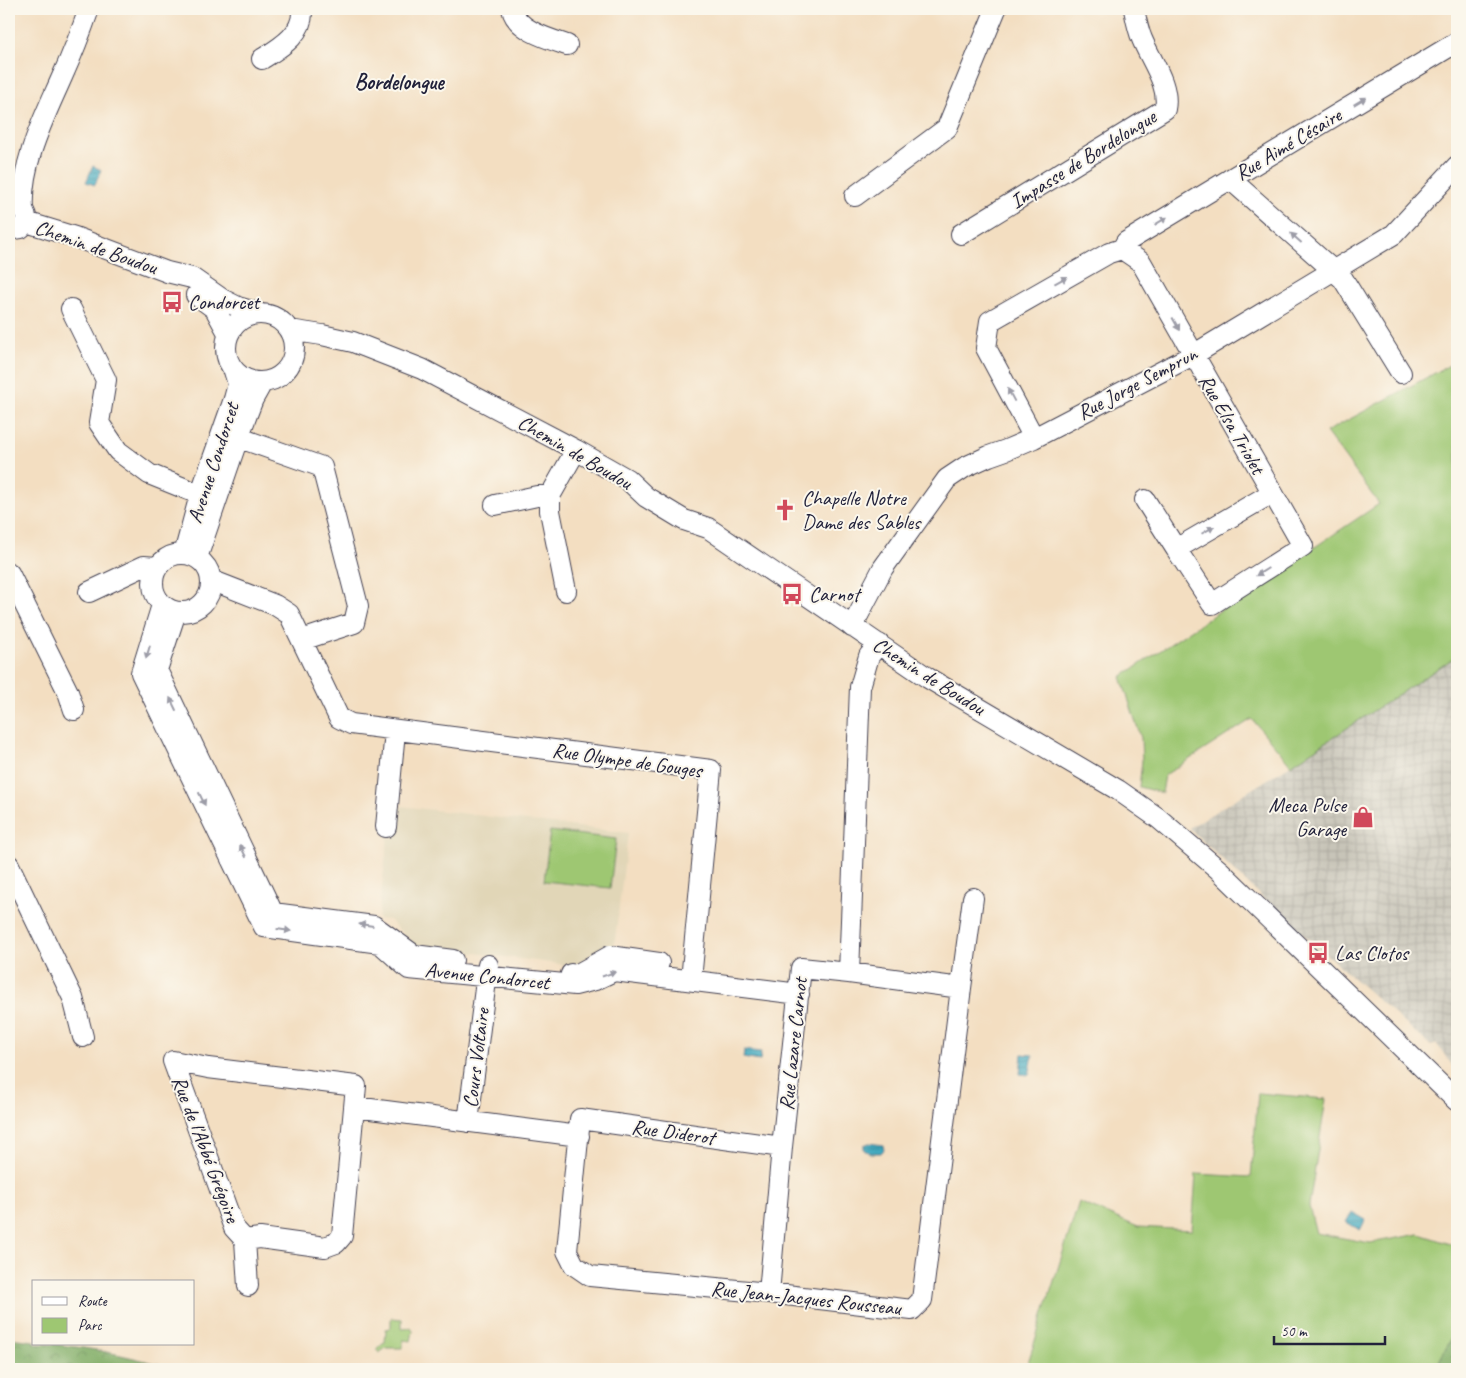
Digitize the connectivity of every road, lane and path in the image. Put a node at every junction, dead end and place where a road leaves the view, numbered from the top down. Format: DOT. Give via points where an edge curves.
graph roads {
  1 [pos="89,9"];
  2 [pos="302,9"];
  3 [pos="512,9"];
  4 [pos="996,9"];
  5 [pos="1134,9"];
  6 [pos="1457,42"];
  7 [pos="567,45"];
  8 [pos="262,59"];
  9 [pos="37,135"];
  10 [pos="1457,166"];
  11 [pos="1230,180"];
  12 [pos="9,185"];
  13 [pos="855,196"];
  14 [pos="17,217"];
  15 [pos="962,234"];
  16 [pos="1122,249"];
  17 [pos="1333,270"];
  18 [pos="167,272"];
  19 [pos="70,308"];
  20 [pos="259,313"];
  21 [pos="228,333"];
  22 [pos="291,333"];
  23 [pos="340,340"];
  24 [pos="1193,355"];
  25 [pos="292,362"];
  26 [pos="234,371"];
  27 [pos="1401,373"];
  28 [pos="262,383"];
  29 [pos="231,435"];
  30 [pos="1034,438"];
  31 [pos="576,450"];
  32 [pos="1272,493"];
  33 [pos="550,496"];
  34 [pos="208,498"];
  35 [pos="1145,500"];
  36 [pos="495,506"];
  37 [pos="1176,549"];
  38 [pos="191,556"];
  39 [pos="157,567"];
  40 [pos="9,573"];
  41 [pos="211,580"];
  42 [pos="566,591"];
  43 [pos="89,592"];
  44 [pos="169,609"];
  45 [pos="852,627"];
  46 [pos="302,640"];
  47 [pos="879,644"];
  48 [pos="74,710"];
  49 [pos="395,731"];
  50 [pos="386,827"];
  51 [pos="9,865"];
  52 [pos="973,898"];
  53 [pos="488,971"];
  54 [pos="849,973"];
  55 [pos="691,974"];
  56 [pos="800,987"];
  57 [pos="961,988"];
  58 [pos="83,1036"];
  59 [pos="1457,1100"];
  60 [pos="354,1107"];
  61 [pos="468,1122"];
  62 [pos="579,1136"];
  63 [pos="782,1147"];
  64 [pos="246,1240"];
  65 [pos="248,1286"];
  66 [pos="769,1293"];
  1 -- 9 [label="street, Chemin de Boudou"];
  2 -- 8 [label="street" via="299,27 289,42"];
  3 -- 7 [label="street" via="519,23 539,36"];
  4 -- 13 [label="street" via="947,128"];
  5 -- 15 [label="street, Impasse de Bordelongue" via="1141,37 1164,87 1165,109"];
  11 -- 6 [label="street, Rue Aimé Césaire, one-way"];
  9 -- 12 [label="street, Chemin de Boudou"];
  9 -- 14 [label="street, Chemin de Boudou"];
  10 -- 17 [label="street, Rue Jorge Semprun" via="1394,234"];
  16 -- 11 [label="street, Rue Aimé Césaire, one-way" via="1126,242"];
  17 -- 11 [label="street, one-way"];
  14 -- 18 [label="street, Chemin de Boudou"];
  16 -- 24 [label="street, one-way" via="1141,262"];
  30 -- 16 [label="street, Rue Aimé Césaire, one-way" via="986,348 990,321 1109,253"];
  17 -- 24 [label="street, Rue Jorge Semprun"];
  17 -- 27 [label="street" via="1343,280"];
  18 -- 20 [label="street, Chemin de Boudou" via="192,278 222,299"];
  18 -- 21 [label="street, Chemin de Boudou" via="214,308"];
  19 -- 34 [label="street" via="106,380 100,423 118,451 149,474"];
  20 -- 21 [label="street" via="241,319"];
  20 -- 22 [label="street" via="278,319"];
  21 -- 26 [label="street" via="225,353"];
  22 -- 23 [label="street, Chemin de Boudou" via="296,331"];
  22 -- 25 [label="street" via="294,342"];
  23 -- 25 [label="street" via="310,349"];
  23 -- 31 [label="street, Chemin de Boudou" via="422,369"];
  24 -- 30 [label="street, Rue Jorge Semprun"];
  24 -- 32 [label="street, Rue Elsa Triolet"];
  25 -- 28 [label="street" via="280,376"];
  26 -- 28 [label="street" via="242,378"];
  26 -- 29 [label="street, Avenue Condorcet" via="238,384"];
  28 -- 29 [label="street, Avenue Condorcet"];
  29 -- 34 [label="street, Avenue Condorcet"];
  29 -- 46 [label="street" via="322,467 358,606 354,623"];
  30 -- 45 [label="street, Rue Jorge Semprun" via="973,463 947,479 883,568"];
  31 -- 33 [label="street"];
  31 -- 45 [label="street, Chemin de Boudou" via="627,479 646,496 684,520 708,528"];
  37 -- 32 [label="street, Rue Elsa Triolet, one-way"];
  32 -- 37 [label="street, Rue Elsa Triolet, one-way" via="1303,546 1212,604"];
  33 -- 36 [label="street"];
  33 -- 42 [label="street"];
  34 -- 38 [label="street, Avenue Condorcet"];
  35 -- 37 [label="street, Rue Elsa Triolet"];
  38 -- 39 [label="street" via="171,556"];
  38 -- 41 [label="street" via="208,570"];
  39 -- 43 [label="street" via="144,566"];
  39 -- 44 [label="street" via="153,588 156,598"];
  40 -- 48 [label="street"];
  41 -- 44 [label="street" via="210,592 198,608 189,612"];
  41 -- 46 [label="street, Rue Olympe de Gouges" via="275,605 289,614"];
  44 -- 53 [label="street, Avenue Condorcet" via="141,673 264,927 380,943 409,968"];
  45 -- 47 [label="street, Chemin de Boudou"];
  46 -- 49 [label="street, Rue Olympe de Gouges" via="339,718 351,724"];
  47 -- 54 [label="street" via="868,656 860,687"];
  47 -- 59 [label="street, Chemin de Boudou" via="928,678 1118,790 1158,818 1219,870"];
  49 -- 50 [label="street"];
  49 -- 55 [label="street, Rue Olympe de Gouges" via="711,770"];
  51 -- 58 [label="street" via="74,998"];
  52 -- 57 [label="street"];
  53 -- 55 [label="street, Avenue Condorcet" via="576,975 610,956"];
  53 -- 61 [label="street, Cours Voltaire"];
  54 -- 56 [label="street, Rue Lazare Carnot" via="801,968"];
  54 -- 57 [label="street"];
  55 -- 56 [label="street, Avenue Condorcet"];
  56 -- 63 [label="street, Rue Lazare Carnot"];
  57 -- 66 [label="street, Rue Jean-Jacques Rousseau" via="922,1300 912,1310"];
  60 -- 61 [label="street, Cours Voltaire"];
  60 -- 64 [label="street, Rue de l'Abbé Grégoire" via="342,1236 336,1244 325,1247 260,1238"];
  60 -- 64 [label="street, Rue de l'Abbé Grégoire" via="356,1086 173,1061 234,1228"];
  61 -- 62 [label="street, Cours Voltaire"];
  62 -- 63 [label="street, Rue Diderot" via="580,1119"];
  62 -- 66 [label="street, Rue Jean-Jacques Rousseau" via="567,1251 574,1265 590,1276"];
  63 -- 66 [label="street, Rue Lazare Carnot"];
  64 -- 65 [label="street"];
}
